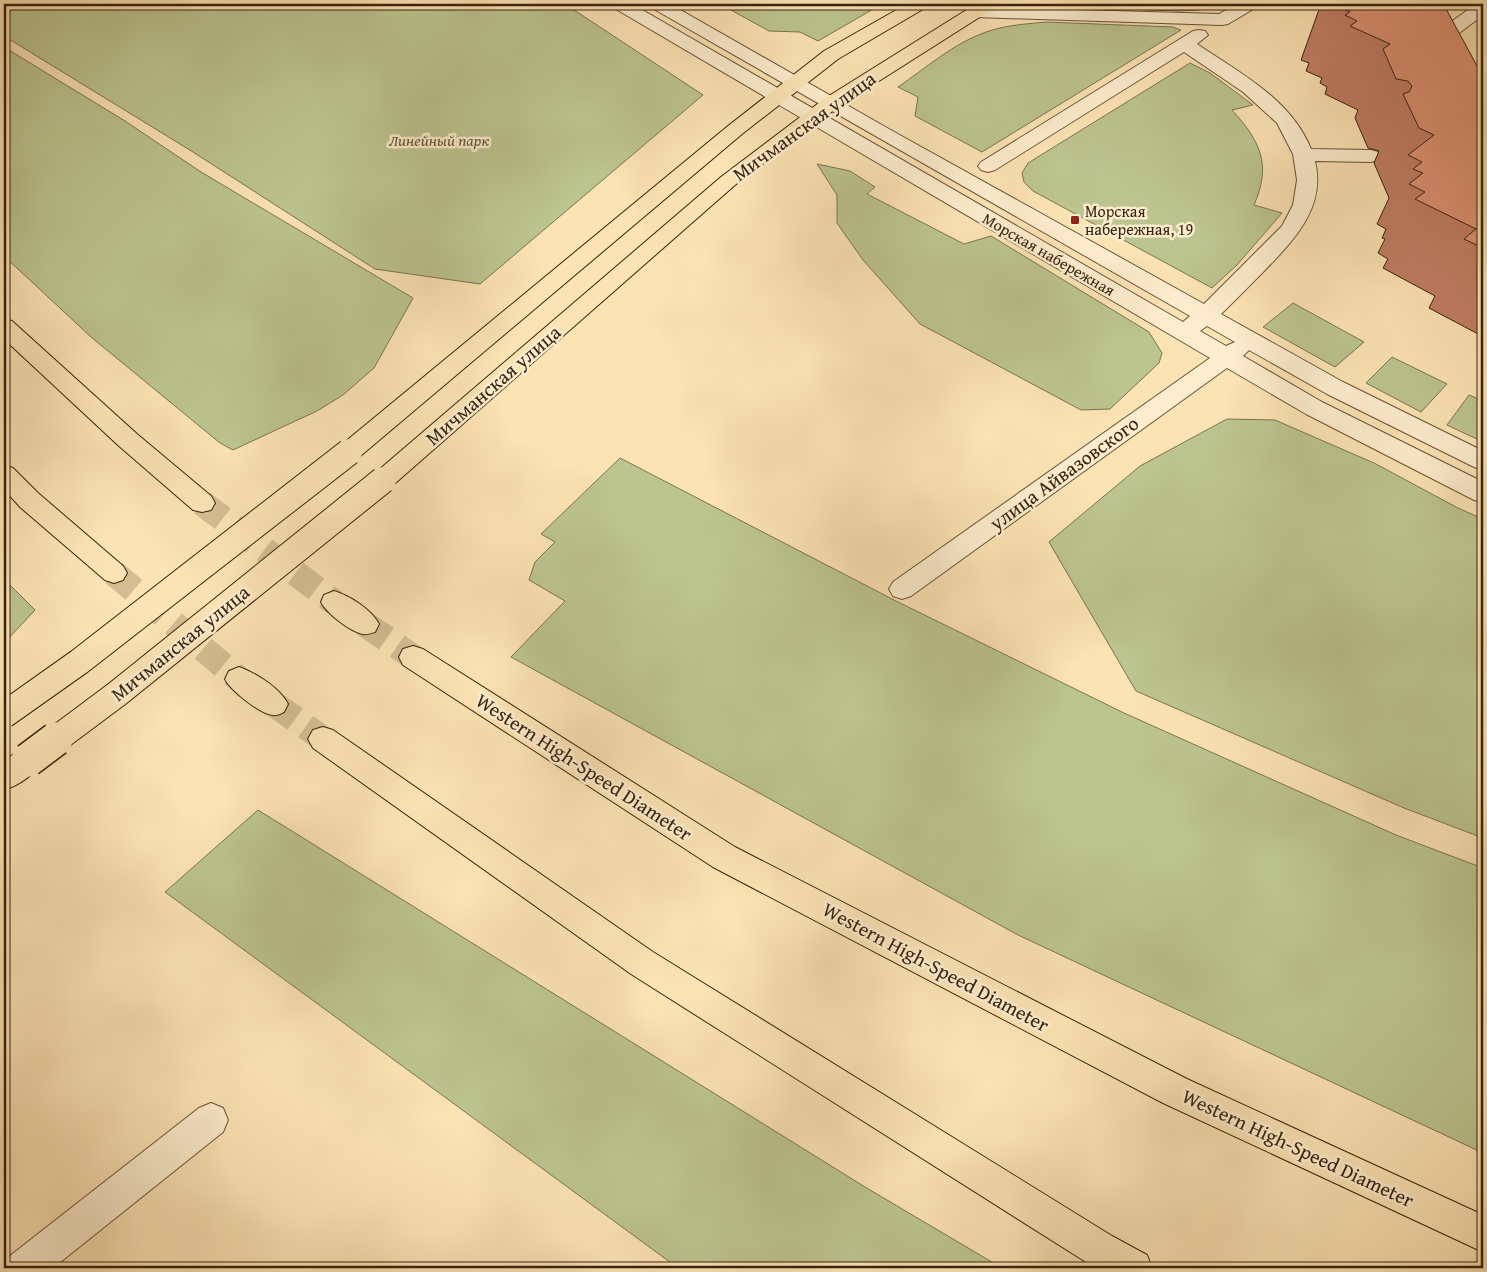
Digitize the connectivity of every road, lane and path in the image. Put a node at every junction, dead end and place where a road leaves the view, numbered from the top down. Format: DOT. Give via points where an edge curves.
graph roads {
  1 [pos="620,4"];
  2 [pos="658,4"];
  3 [pos="919,4"];
  4 [pos="1249,4"];
  5 [pos="1483,7"];
  6 [pos="981,8"];
  7 [pos="1222,20"];
  8 [pos="1184,44"];
  9 [pos="1408,62"];
  10 [pos="796,82"];
  11 [pos="778,97"];
  12 [pos="831,103"];
  13 [pos="812,116"];
  14 [pos="1304,155"];
  15 [pos="1371,156"];
  16 [pos="988,166"];
  17 [pos="1206,315"];
  18 [pos="4,326"];
  19 [pos="1184,333"];
  20 [pos="1250,340"];
  21 [pos="1226,357"];
  22 [pos="1483,461"];
  23 [pos="4,474"];
  24 [pos="1483,493"];
  25 [pos="202,503"];
  26 [pos="114,573"];
  27 [pos="902,589"];
  28 [pos="334,602"];
  29 [pos="364,624"];
  30 [pos="413,657"];
  31 [pos="240,679"];
  32 [pos="274,704"];
  33 [pos="4,714"];
  34 [pos="323,740"];
  35 [pos="4,776"];
  36 [pos="210,1120"];
  37 [pos="1483,1234"];
  38 [pos="24,1268"];
  39 [pos="1134,1268"];
  1 -- 11 [label="street, Морская набережная"];
  2 -- 10 [label="street, Морская набережная"];
  3 -- 10 [label="main road, Мичманская улица" via="830,55"];
  4 -- 7 [label="street"];
  5 -- 9 [label="street"];
  6 -- 7 [label="street"];
  6 -- 12 [label="main road, Мичманская улица"];
  7 -- 8 [label="street"];
  8 -- 14 [label="street" via="1266,101 1284,119"];
  8 -- 16 [label="street"];
  10 -- 11 [label="main road, Мичманская улица"];
  10 -- 12 [label="street, Морская набережная"];
  11 -- 13 [label="street, Морская набережная"];
  11 -- 33 [label="main road, Мичманская улица, bridge" via="348,452 80,662"];
  12 -- 13 [label="main road, Мичманская улица"];
  12 -- 17 [label="street, Морская набережная"];
  13 -- 19 [label="street, Морская набережная"];
  13 -- 35 [label="main road, Мичманская улица, bridge" via="728,181 383,480 125,688"];
  14 -- 15 [label="street"];
  14 -- 17 [label="street" via="1309,179 1298,219"];
  17 -- 19 [label="street"];
  17 -- 20 [label="street, Морская набережная"];
  18 -- 25 [label="main road"];
  19 -- 21 [label="street, Морская набережная"];
  20 -- 21 [label="street, улица Айвазовского"];
  20 -- 22 [label="street, Морская набережная" via="1335,388"];
  21 -- 24 [label="street, Морская набережная" via="1314,408"];
  21 -- 27 [label="street, улица Айвазовского"];
  23 -- 26 [label="main road" via="29,500"];
  28 -- 29 [label="main road"];
  30 -- 37 [label="main road, Western High-Speed Diameter" via="724,857 1175,1091"];
  31 -- 32 [label="main road"];
  34 -- 39 [label="main road" via="642,963"];
  36 -- 38 [label="street"];
}
